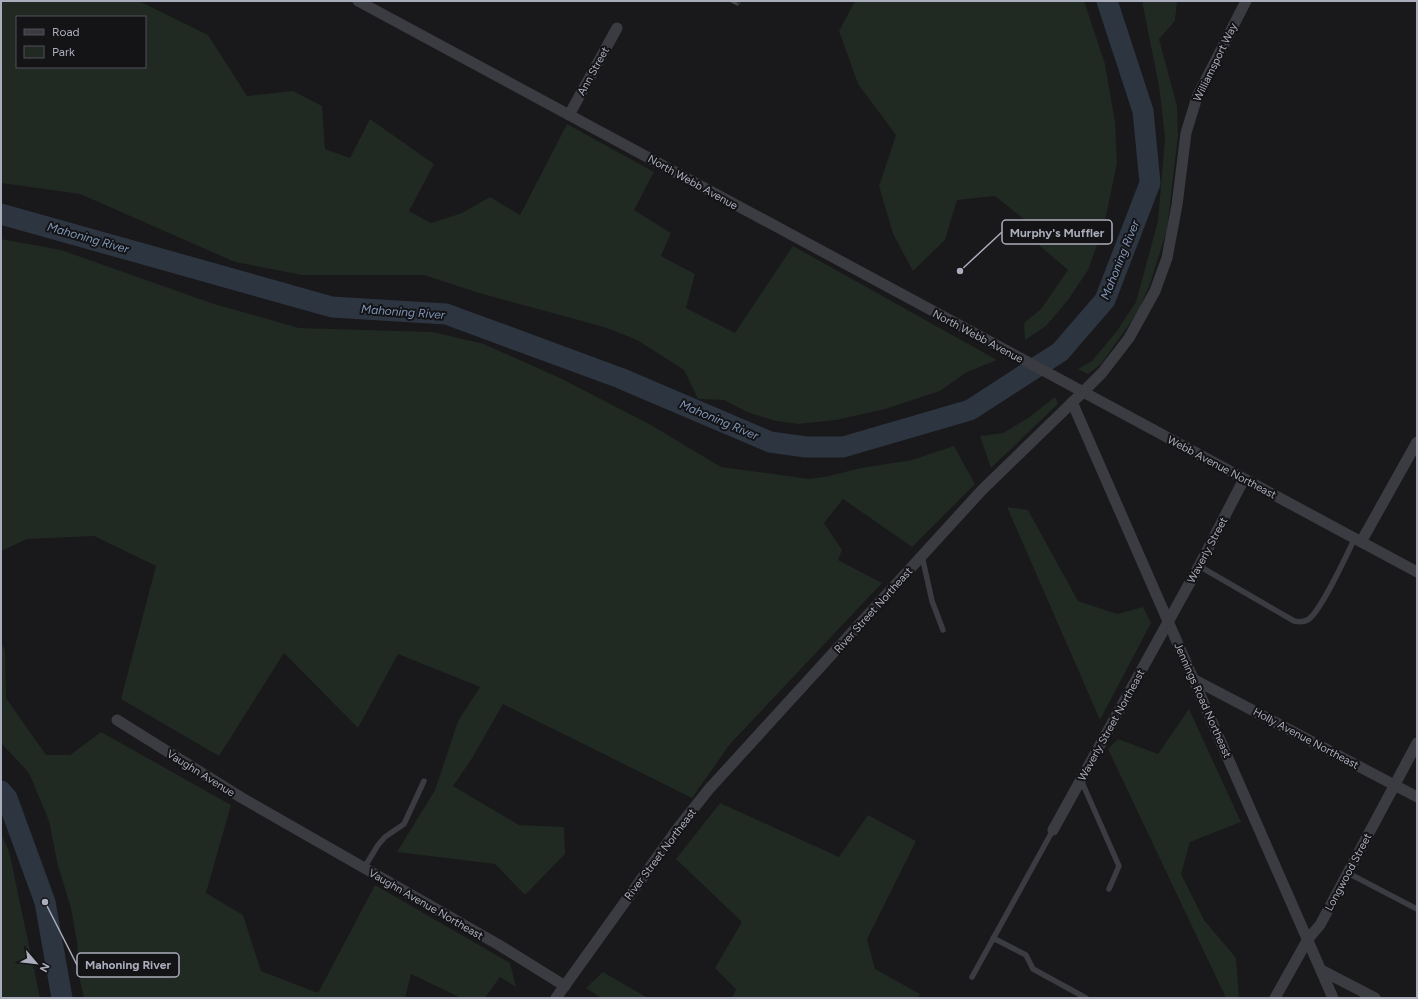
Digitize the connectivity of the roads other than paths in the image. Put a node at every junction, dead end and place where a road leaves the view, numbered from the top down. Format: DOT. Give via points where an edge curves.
graph roads {
  1 [pos="358,1"];
  2 [pos="1246,1"];
  3 [pos="617,28"];
  4 [pos="570,115"];
  5 [pos="1175,220"];
  6 [pos="1027,362"];
  7 [pos="1083,392"];
  8 [pos="1072,402"];
  9 [pos="1417,442"];
  10 [pos="1244,479"];
  11 [pos="1358,540"];
  12 [pos="922,556"];
  13 [pos="1199,566"];
  14 [pos="1417,572"];
  15 [pos="1168,620"];
  16 [pos="943,630"];
  17 [pos="1195,680"];
  18 [pos="117,720"];
  19 [pos="1417,743"];
  20 [pos="1081,779"];
  21 [pos="424,781"];
  22 [pos="1395,785"];
  23 [pos="1417,797"];
  24 [pos="286,824"];
  25 [pos="1053,830"];
  26 [pos="364,868"];
  27 [pos="1348,873"];
  28 [pos="1109,889"];
  29 [pos="1417,909"];
  30 [pos="993,938"];
  31 [pos="1308,939"];
  32 [pos="1321,970"];
  33 [pos="972,976"];
  34 [pos="565,986"];
  35 [pos="556,998"];
  36 [pos="1086,998"];
  37 [pos="1275,998"];
  38 [pos="1333,998"];
  39 [pos="1375,998"];
  1 -- 4 [label="street, North Webb Avenue"];
  2 -- 5 [label="street, Williamsport Way" via="1210,68 1191,114"];
  3 -- 4 [label="street, Ann Street"];
  4 -- 6 [label="street, North Webb Avenue"];
  5 -- 7 [label="street, River Street Northeast" via="1161,275 1139,323 1119,353"];
  6 -- 7 [label="street, Webb Avenue Northeast"];
  7 -- 8 [label="street, River Street Northeast"];
  7 -- 10 [label="street, Webb Avenue Northeast"];
  8 -- 12 [label="street, River Street Northeast" via="987,485"];
  8 -- 15 [label="street, Jennings Road Northeast"];
  9 -- 11 [label="street"];
  10 -- 11 [label="street, Webb Avenue Northeast"];
  10 -- 13 [label="street, Waverly Street"];
  11 -- 13 [label="lane" via="1318,608 1308,620 1299,622"];
  11 -- 14 [label="street, Webb Avenue Northeast"];
  12 -- 16 [label="lane" via="932,601"];
  12 -- 34 [label="street, River Street Northeast" via="709,789 678,828"];
  13 -- 15 [label="street, Waverly Street"];
  15 -- 17 [label="street, Jennings Road Northeast"];
  15 -- 20 [label="street, Waverly Street Northeast"];
  17 -- 22 [label="street, Holly Avenue Northeast"];
  17 -- 31 [label="street, Jennings Road Northeast"];
  18 -- 24 [label="street, Vaughn Avenue"];
  19 -- 22 [label="street, Longwood Street"];
  20 -- 25 [label="street, Waverly Street Northeast"];
  20 -- 28 [label="lane" via="1119,866"];
  21 -- 26 [label="lane" via="404,824 385,837"];
  22 -- 23 [label="street, Holly Avenue Northeast"];
  22 -- 27 [label="street, Longwood Street"];
  24 -- 26 [label="street, Vaughn Avenue Northeast"];
  25 -- 30 [label="lane"];
  26 -- 34 [label="street, Vaughn Avenue Northeast"];
  27 -- 29 [label="lane"];
  27 -- 31 [label="street, Longwood Street" via="1320,925"];
  30 -- 33 [label="lane"];
  30 -- 36 [label="lane" via="1026,955 1033,969"];
  31 -- 32 [label="street, Jennings Road Northeast"];
  31 -- 37 [label="street, Longwood Street"];
  32 -- 38 [label="street, Jennings Road Northeast"];
  32 -- 39 [label="street"];
  34 -- 35 [label="street, River Street Northeast"];
}
